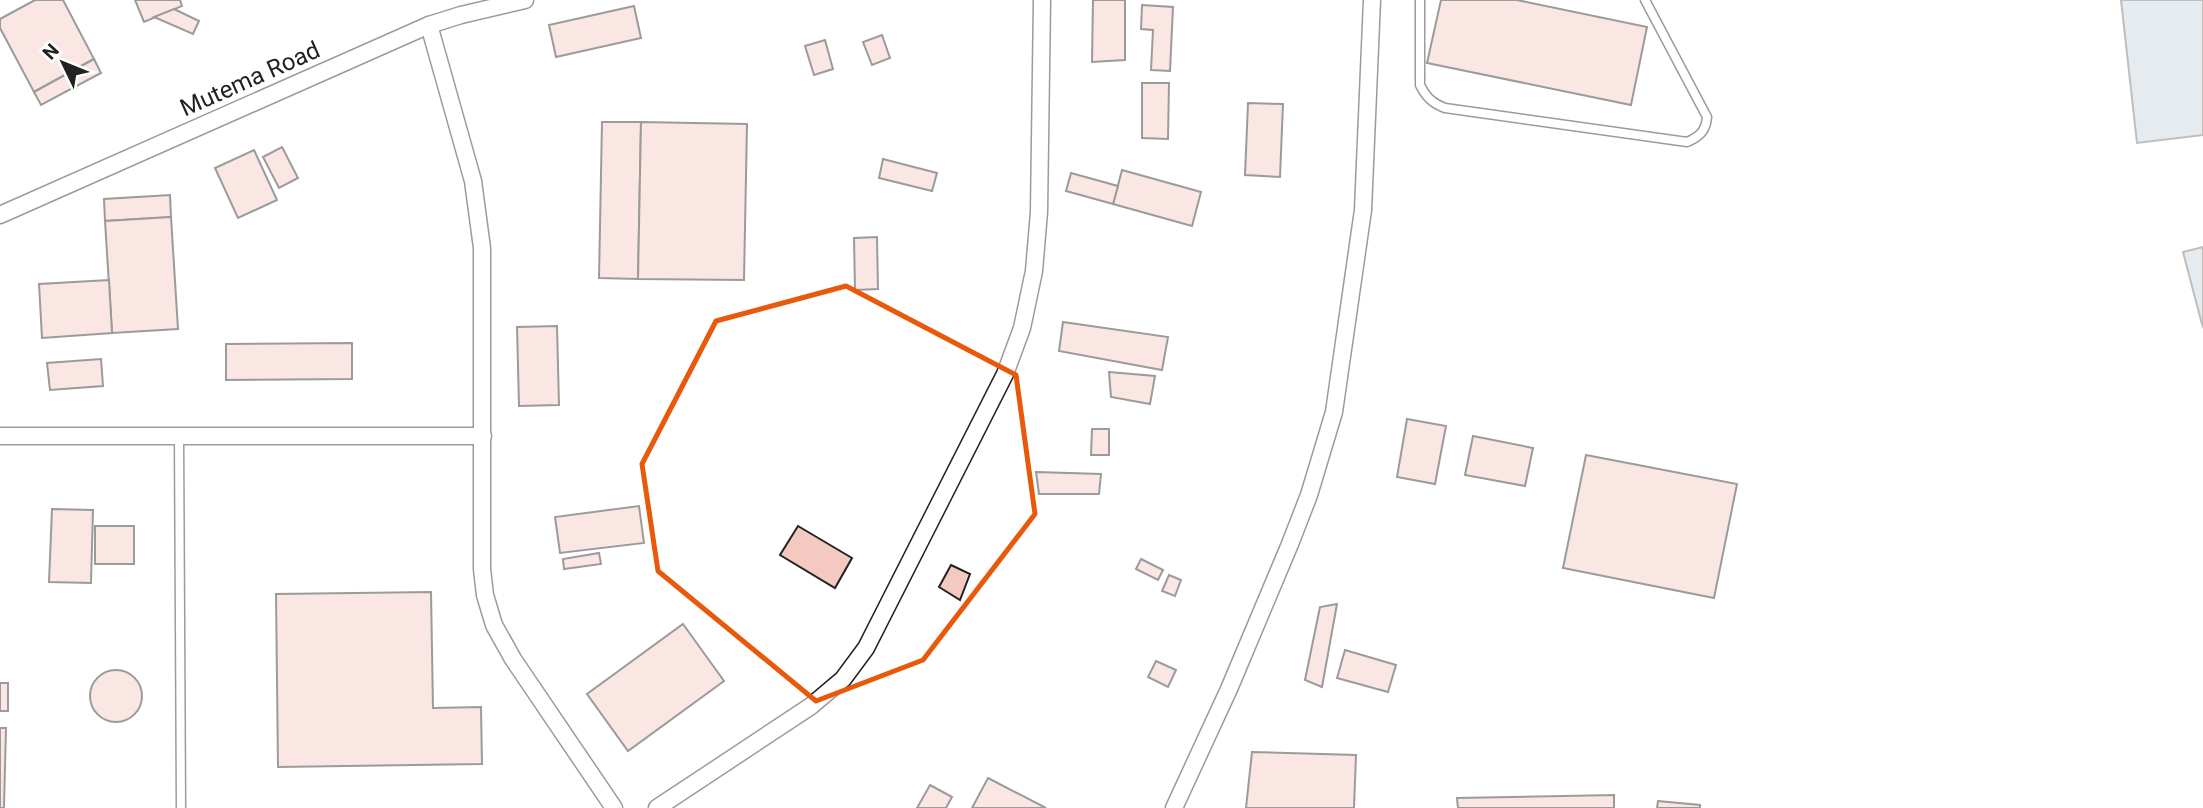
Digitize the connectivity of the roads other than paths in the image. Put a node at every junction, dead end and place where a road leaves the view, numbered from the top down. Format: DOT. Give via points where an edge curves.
graph roads {
  1 [pos="525,0"];
  2 [pos="1042,0"];
  3 [pos="1372,0"];
  4 [pos="1420,0"];
  5 [pos="1644,0"];
  6 [pos="429,25"];
  7 [pos="0,215"];
  8 [pos="0,436"];
  9 [pos="179,436"];
  10 [pos="483,436"];
  11 [pos="181,808"];
  12 [pos="614,808"];
  13 [pos="657,808"];
  14 [pos="1174,808"];
  1 -- 6 [label="street, Mutema Road"];
  2 -- 13 [label="street" via="1034,271 1022,328 1005,374 866,648 843,679 811,706"];
  3 -- 14 [label="street" via="1363,210 1334,412 1290,544"];
  4 -- 5 [label="lane" via="1420,85 1433,104 1686,142 1706,128 1707,117"];
  6 -- 7 [label="street, Mutema Road"];
  6 -- 10 [label="street" via="479,216 484,278"];
  8 -- 9 [label="street"];
  9 -- 10 [label="street"];
  9 -- 11 [label="lane"];
  10 -- 12 [label="street" via="482,569 494,625"];
}
